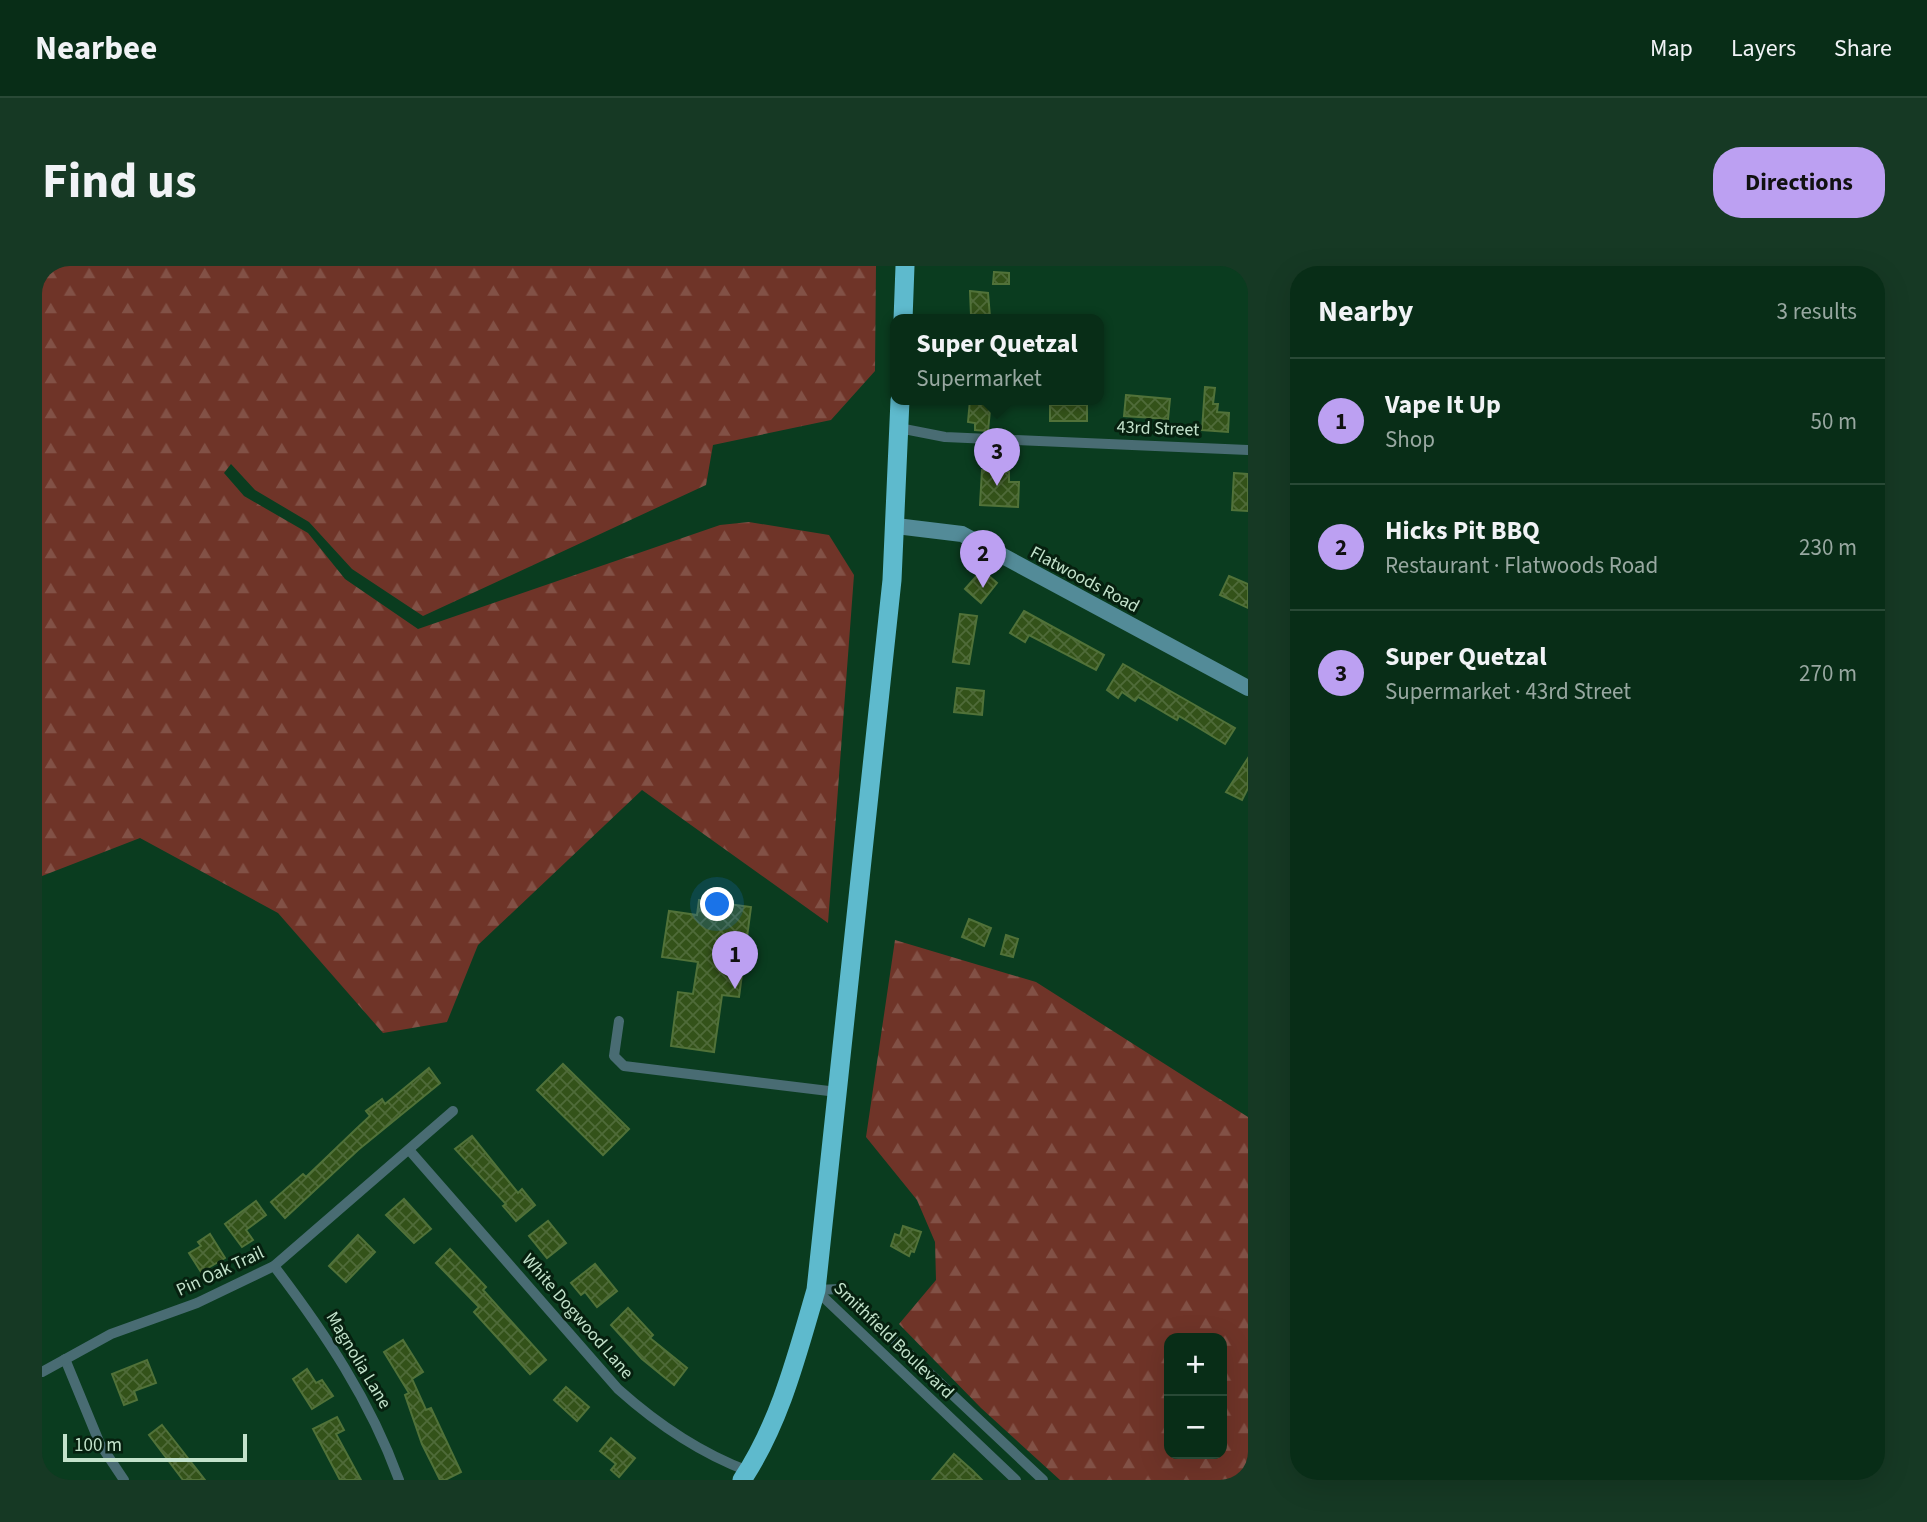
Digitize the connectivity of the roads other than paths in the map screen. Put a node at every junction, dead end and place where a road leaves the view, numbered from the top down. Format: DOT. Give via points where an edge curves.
graph roads {
  1 [pos="905,266"];
  2 [pos="903,314"];
  3 [pos="900,405"];
  4 [pos="900,428"];
  5 [pos="1248,450"];
  6 [pos="896,526"];
  7 [pos="1248,688"];
  8 [pos="620,1021"];
  9 [pos="837,1092"];
  10 [pos="453,1111"];
  11 [pos="410,1151"];
  12 [pos="274,1266"];
  13 [pos="816,1290"];
  14 [pos="65,1359"];
  15 [pos="42,1372"];
  16 [pos="745,1476"];
  17 [pos="124,1480"];
  18 [pos="399,1480"];
  19 [pos="1016,1480"];
  20 [pos="1043,1480"];
  1 -- 2 [label="highway"];
  3 -- 4 [label="highway"];
  4 -- 5 [label="street, 43rd Street" via="945,437"];
  4 -- 6 [label="highway"];
  6 -- 7 [label="street, Flatwoods Road" via="962,534"];
  6 -- 9 [label="highway"];
  8 -- 9 [label="street" via="614,1056 635,1070"];
  9 -- 13 [label="highway"];
  10 -- 11 [label="street, Pin Oak Trail"];
  11 -- 12 [label="street, Pin Oak Trail"];
  11 -- 16 [label="street, White Dogwood Lane" via="618,1389 641,1409"];
  12 -- 14 [label="street, Pin Oak Trail" via="225,1291 111,1334"];
  12 -- 18 [label="street, Magnolia Lane" via="329,1339 375,1418"];
  13 -- 16 [label="highway" via="790,1379"];
  13 -- 19 [label="street, Smithfield Boulevard"];
  13 -- 20 [label="street, Smithfield Boulevard" via="840,1289"];
  14 -- 15 [label="street, Pin Oak Trail"];
  14 -- 17 [label="street" via="100,1444"];
}
